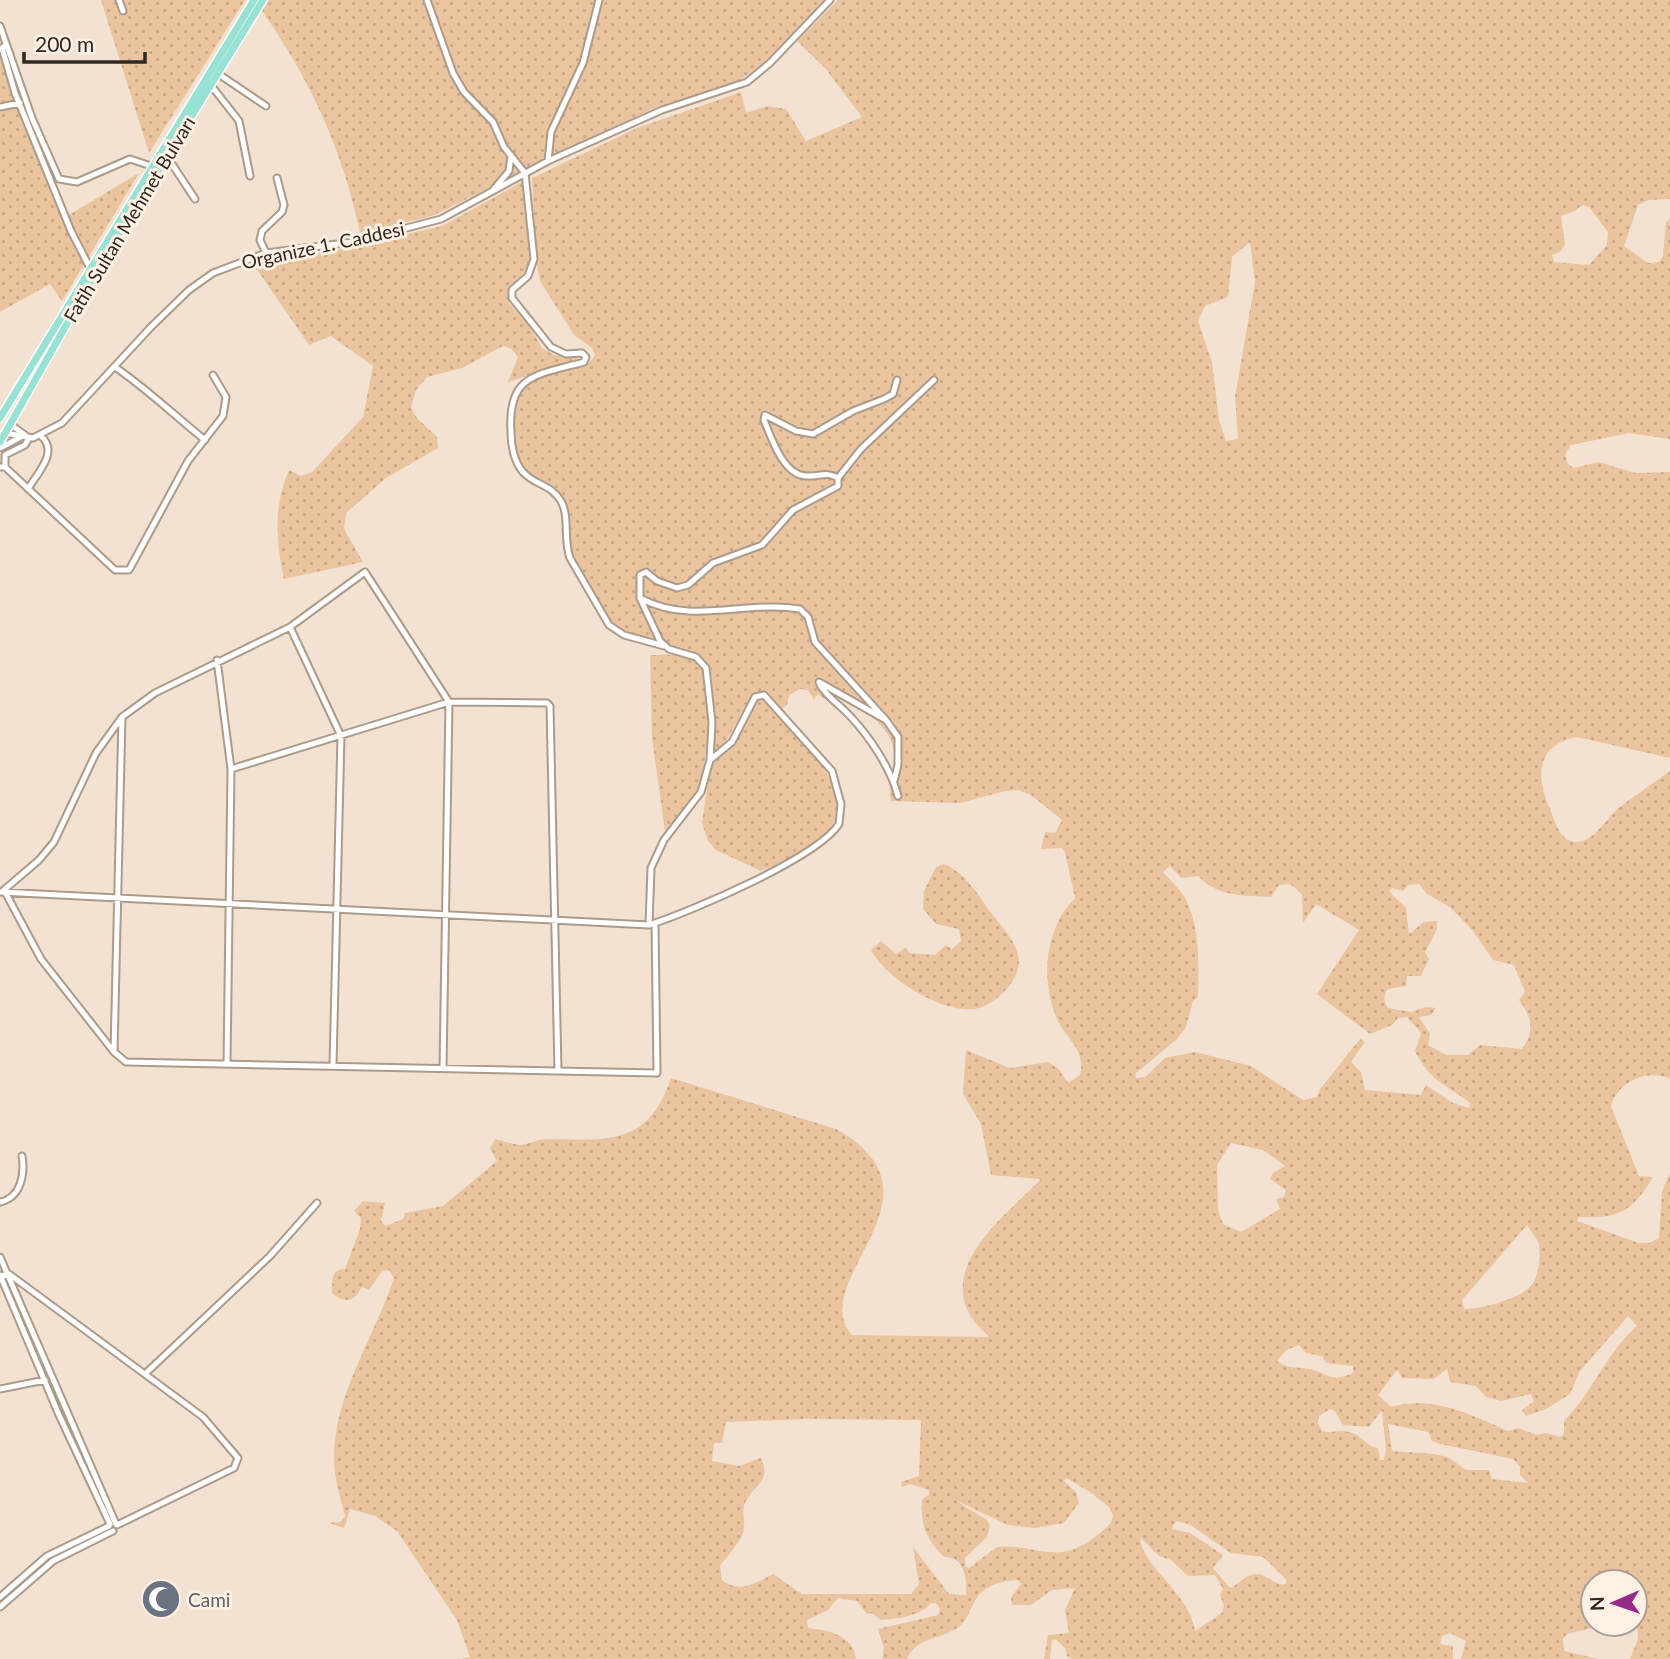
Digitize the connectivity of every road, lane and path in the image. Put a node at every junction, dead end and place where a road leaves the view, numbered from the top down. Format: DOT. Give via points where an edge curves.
graph roads {
  1 [pos="119,0"];
  2 [pos="254,0"];
  3 [pos="263,0"];
  4 [pos="427,0"];
  5 [pos="599,0"];
  6 [pos="830,0"];
  7 [pos="124,11"];
  8 [pos="0,26"];
  9 [pos="6,45"];
  10 [pos="217,74"];
  11 [pos="211,84"];
  12 [pos="20,103"];
  13 [pos="266,106"];
  14 [pos="0,107"];
  15 [pos="166,155"];
  16 [pos="511,155"];
  17 [pos="548,161"];
  18 [pos="151,166"];
  19 [pos="525,173"];
  20 [pos="250,176"];
  21 [pos="277,178"];
  22 [pos="492,191"];
  23 [pos="195,199"];
  24 [pos="266,253"];
  25 [pos="90,268"];
  26 [pos="115,367"];
  27 [pos="213,375"];
  28 [pos="897,380"];
  29 [pos="934,380"];
  30 [pos="0,418"];
  31 [pos="10,424"];
  32 [pos="2,432"];
  33 [pos="41,436"];
  34 [pos="20,438"];
  35 [pos="29,438"];
  36 [pos="205,440"];
  37 [pos="0,442"];
  38 [pos="0,448"];
  39 [pos="3,467"];
  40 [pos="838,478"];
  41 [pos="28,489"];
  42 [pos="640,598"];
  43 [pos="290,627"];
  44 [pos="664,646"];
  45 [pos="217,660"];
  46 [pos="449,702"];
  47 [pos="122,717"];
  48 [pos="886,720"];
  49 [pos="341,736"];
  50 [pos="710,760"];
  51 [pos="232,769"];
  52 [pos="894,781"];
  53 [pos="898,796"];
  54 [pos="2,891"];
  55 [pos="117,897"];
  56 [pos="228,905"];
  57 [pos="337,908"];
  58 [pos="446,914"];
  59 [pos="554,921"];
  60 [pos="652,924"];
  61 [pos="114,1052"];
  62 [pos="227,1063"];
  63 [pos="332,1065"];
  64 [pos="443,1068"];
  65 [pos="558,1071"];
  66 [pos="22,1156"];
  67 [pos="0,1202"];
  68 [pos="317,1203"];
  69 [pos="0,1257"];
  70 [pos="9,1274"];
  71 [pos="0,1275"];
  72 [pos="145,1374"];
  73 [pos="48,1380"];
  74 [pos="0,1389"];
  75 [pos="113,1526"];
  76 [pos="0,1597"];
  77 [pos="0,1606"];
  1 -- 7 [label="street"];
  2 -- 18 [label="main road, Fatih Sultan Mehmet Bulvarı"];
  3 -- 10 [label="main road, Fatih Sultan Mehmet Bulvarı"];
  4 -- 16 [label="street" via="453,73 493,122"];
  5 -- 17 [label="street" via="583,63 551,132"];
  6 -- 17 [label="street, Organize 1. Caddesi" via="747,82 662,110"];
  8 -- 9 [label="street"];
  9 -- 12 [label="street" via="2,48"];
  9 -- 18 [label="street" via="59,178 77,182 130,159"];
  10 -- 11 [label="main road, Fatih Sultan Mehmet Bulvarı"];
  10 -- 13 [label="street"];
  11 -- 15 [label="main road, Fatih Sultan Mehmet Bulvarı"];
  11 -- 20 [label="street" via="239,121"];
  12 -- 14 [label="street"];
  12 -- 25 [label="street"];
  15 -- 23 [label="street"];
  15 -- 31 [label="main road, Fatih Sultan Mehmet Bulvarı"];
  16 -- 19 [label="street"];
  16 -- 22 [label="street" via="509,171"];
  17 -- 19 [label="street, Organize 1. Caddesi"];
  18 -- 25 [label="main road, Fatih Sultan Mehmet Bulvarı"];
  19 -- 22 [label="street, Organize 1. Caddesi"];
  19 -- 44 [label="street" via="534,258 528,275 512,290 512,298 551,347 586,358 520,385 509,408 513,450 524,473 546,484 560,499 566,548 609,625 624,635"];
  21 -- 24 [label="street" via="284,205 278,219 262,231 260,240"];
  22 -- 24 [label="street, Organize 1. Caddesi" via="441,219 343,244"];
  24 -- 26 [label="street, Organize 1. Caddesi" via="213,273 189,290"];
  25 -- 30 [label="main road, Fatih Sultan Mehmet Bulvarı"];
  26 -- 33 [label="street, Organize 1. Caddesi" via="62,423"];
  26 -- 36 [label="street" via="144,386"];
  27 -- 36 [label="street" via="226,405"];
  28 -- 40 [label="street" via="893,394 813,434 764,416 776,449 796,473 828,473"];
  29 -- 40 [label="street" via="861,449"];
  30 -- 31 [label="main road"];
  31 -- 32 [label="main road, Fatih Sultan Mehmet Bulvarı"];
  31 -- 35 [label="street"];
  32 -- 34 [label="street"];
  32 -- 37 [label="main road, Fatih Sultan Mehmet Bulvarı"];
  33 -- 35 [label="street, Organize 1. Caddesi"];
  33 -- 41 [label="street" via="49,454"];
  34 -- 35 [label="street, Organize 1. Caddesi"];
  34 -- 38 [label="street"];
  35 -- 39 [label="street" via="5,455"];
  36 -- 41 [label="street" via="188,461 132,567 124,572 115,570"];
  39 -- 41 [label="street"];
  40 -- 42 [label="street" via="837,487 793,510 762,545 713,563 688,585 677,587 642,573"];
  42 -- 44 [label="street"];
  42 -- 48 [label="street" via="670,611 694,614 728,608 800,609 808,617 815,642"];
  43 -- 45 [label="street"];
  43 -- 46 [label="street" via="365,572"];
  43 -- 49 [label="street"];
  44 -- 50 [label="street" via="696,657 706,668"];
  45 -- 47 [label="street" via="155,693"];
  45 -- 51 [label="street"];
  46 -- 49 [label="street"];
  46 -- 58 [label="street"];
  46 -- 59 [label="street" via="540,701 550,706"];
  47 -- 54 [label="street" via="96,752 54,842"];
  47 -- 55 [label="street"];
  48 -- 52 [label="street" via="898,737"];
  48 -- 52 [label="street" via="818,682 830,701 857,724"];
  49 -- 51 [label="street"];
  49 -- 57 [label="street"];
  50 -- 60 [label="street" via="701,792 664,840 651,868"];
  50 -- 60 [label="street" via="732,743 755,697 764,695 832,771 841,804 839,824 802,857"];
  51 -- 56 [label="street"];
  52 -- 53 [label="street"];
  54 -- 55 [label="street"];
  54 -- 61 [label="street" via="41,959"];
  55 -- 56 [label="street"];
  55 -- 61 [label="street"];
  56 -- 57 [label="street"];
  56 -- 62 [label="street"];
  57 -- 58 [label="street"];
  57 -- 63 [label="street"];
  58 -- 59 [label="street"];
  58 -- 64 [label="street"];
  59 -- 60 [label="street"];
  59 -- 65 [label="street"];
  60 -- 65 [label="street" via="657,1073"];
  61 -- 62 [label="street" via="126,1062"];
  62 -- 63 [label="street"];
  63 -- 64 [label="street"];
  64 -- 65 [label="street"];
  66 -- 67 [label="street" via="19,1187 12,1197"];
  68 -- 72 [label="street" via="270,1256"];
  69 -- 70 [label="street"];
  70 -- 71 [label="street"];
  70 -- 72 [label="street"];
  70 -- 73 [label="street"];
  71 -- 73 [label="street"];
  72 -- 75 [label="street" via="203,1418 238,1462 234,1468"];
  73 -- 74 [label="street"];
  73 -- 75 [label="street"];
  75 -- 76 [label="street" via="47,1556"];
  75 -- 77 [label="street" via="52,1561"];
}
